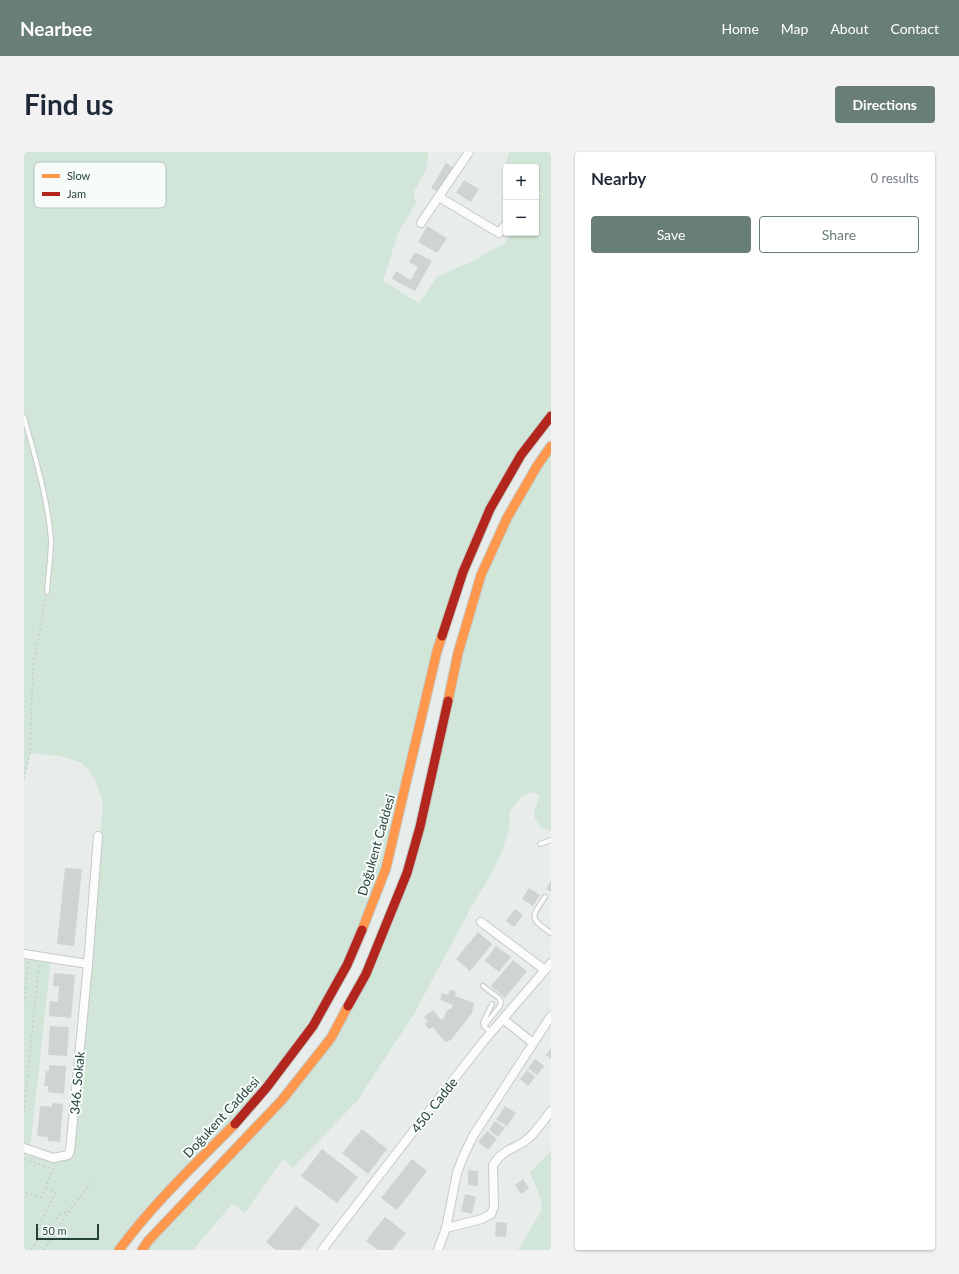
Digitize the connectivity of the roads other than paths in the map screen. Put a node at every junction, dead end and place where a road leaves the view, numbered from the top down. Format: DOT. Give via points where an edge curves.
graph roads {
  1 [pos="469,152"];
  2 [pos="439,197"];
  3 [pos="421,223"];
  4 [pos="503,228"];
  5 [pos="551,416"];
  6 [pos="24,418"];
  7 [pos="551,446"];
  8 [pos="47,592"];
  9 [pos="98,836"];
  10 [pos="551,840"];
  11 [pos="540,844"];
  12 [pos="545,897"];
  13 [pos="481,922"];
  14 [pos="551,933"];
  15 [pos="26,955"];
  16 [pos="551,963"];
  17 [pos="88,964"];
  18 [pos="545,970"];
  19 [pos="483,986"];
  20 [pos="492,1004"];
  21 [pos="551,1016"];
  22 [pos="503,1019"];
  23 [pos="484,1026"];
  24 [pos="491,1033"];
  25 [pos="533,1043"];
  26 [pos="551,1111"];
  27 [pos="24,1148"];
  28 [pos="446,1228"];
  29 [pos="119,1250"];
  30 [pos="142,1250"];
  31 [pos="322,1250"];
  32 [pos="438,1250"];
  1 -- 2 [label="street"];
  2 -- 3 [label="street"];
  2 -- 4 [label="street" via="499,233"];
  5 -- 29 [label="main road, Doğukent Caddesi" via="521,455 490,509 463,572 437,651 386,868 347,965 313,1026 267,1087 133,1231"];
  6 -- 8 [label="lane" via="51,541"];
  7 -- 30 [label="main road" via="507,518 481,575 458,653 420,827 407,873 366,974 331,1038 282,1100"];
  9 -- 17 [label="street"];
  10 -- 11 [label="lane"];
  12 -- 14 [label="lane" via="534,917"];
  13 -- 18 [label="street"];
  15 -- 17 [label="street"];
  16 -- 18 [label="street, 450. Cadde"];
  17 -- 27 [label="street, 346. Sokak" via="70,1151 68,1155 53,1158"];
  18 -- 22 [label="street, 450. Cadde"];
  19 -- 23 [label="lane" via="501,1002"];
  20 -- 23 [label="lane"];
  21 -- 25 [label="street"];
  22 -- 24 [label="street, 450. Cadde"];
  22 -- 25 [label="street"];
  23 -- 24 [label="lane"];
  24 -- 31 [label="street, 450. Cadde"];
  25 -- 28 [label="street" via="473,1136 463,1157 457,1173"];
  26 -- 28 [label="street" via="534,1133 503,1154 494,1165 494,1207 491,1214 482,1219"];
  28 -- 32 [label="street"];
}
